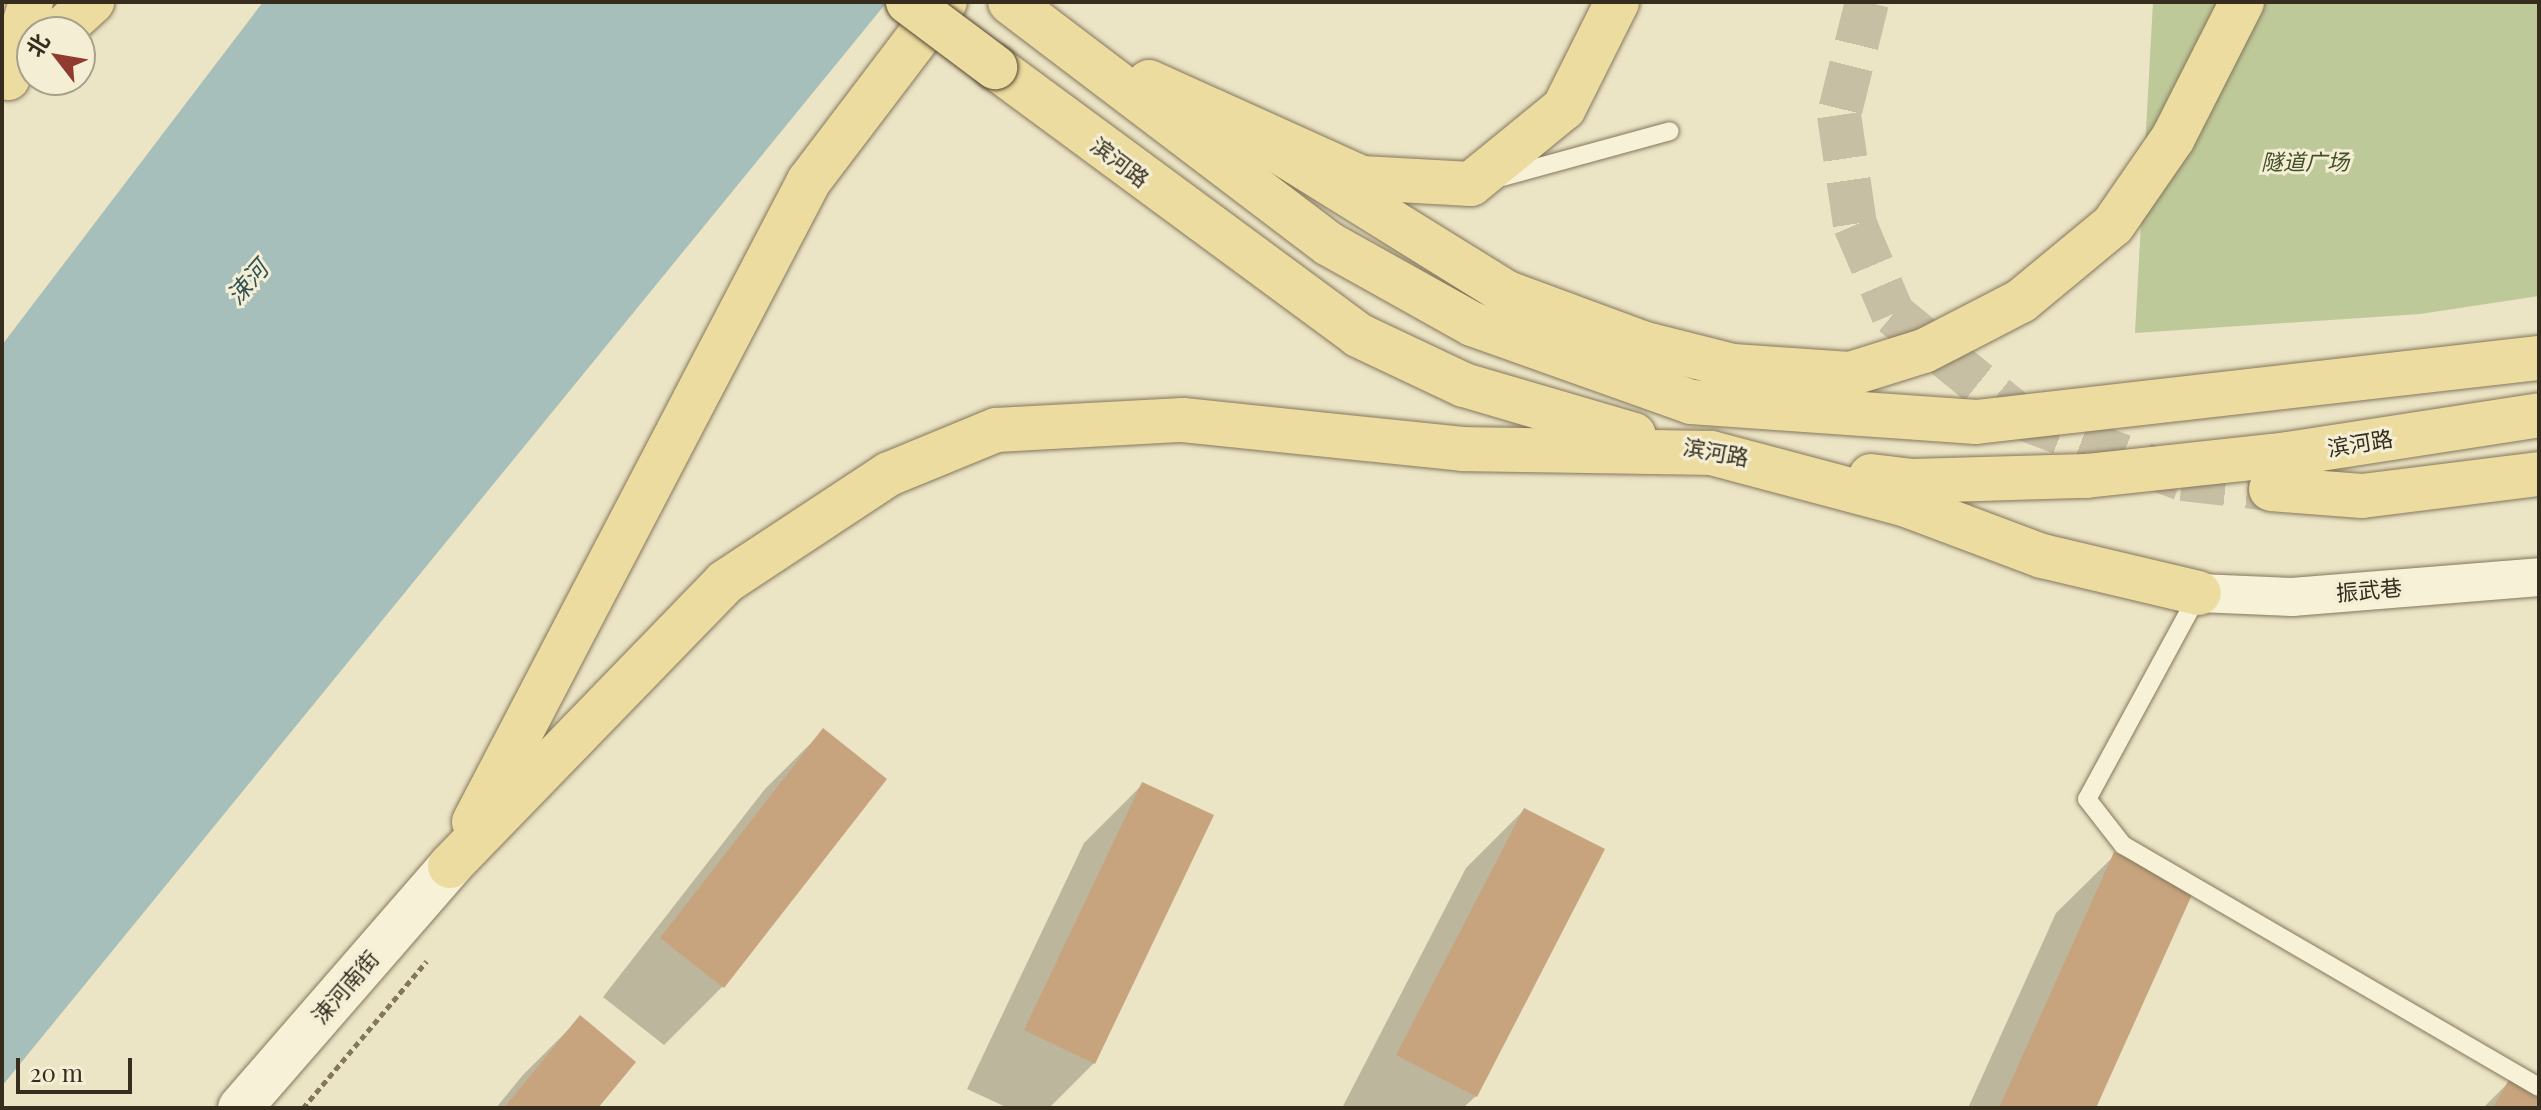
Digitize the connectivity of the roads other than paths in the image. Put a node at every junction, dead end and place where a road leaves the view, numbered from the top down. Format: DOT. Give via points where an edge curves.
graph roads {
  1 [pos="31,2"];
  2 [pos="92,2"];
  3 [pos="908,2"];
  4 [pos="945,2"];
  5 [pos="1617,2"];
  6 [pos="2242,2"];
  7 [pos="77,16"];
  8 [pos="1031,18"];
  9 [pos="14,72"];
  10 [pos="1236,125"];
  11 [pos="1670,131"];
  12 [pos="1471,184"];
  13 [pos="2537,357"];
  14 [pos="2539,415"];
  15 [pos="1711,453"];
  16 [pos="2539,474"];
  17 [pos="2271,489"];
  18 [pos="2539,577"];
  19 [pos="2199,593"];
  20 [pos="450,866"];
  21 [pos="2539,1087"];
  22 [pos="240,1108"];
  1 -- 9 [label="main road"];
  2 -- 7 [label="main road"];
  3 -- 15 [label="main road, 滨河路, bridge" via="1358,335 1464,385"];
  4 -- 20 [label="main road" via="809,181"];
  5 -- 12 [label="main road" via="1564,108"];
  6 -- 10 [label="main road" via="2173,138 2113,225 2021,301 1924,351 1850,374 1733,366 1642,343 1507,293"];
  8 -- 10 [label="main road"];
  8 -- 13 [label="main road, 滨河路" via="1329,244 1472,324 1691,402 1976,422"];
  10 -- 12 [label="main road" via="1362,178"];
  11 -- 12 [label="lane" via="1580,161"];
  14 -- 15 [label="main road, 滨河路" via="2288,454 2086,476 1913,481"];
  15 -- 19 [label="main road" via="1906,505 2042,556"];
  15 -- 20 [label="main road" via="1463,449 1183,420 996,430 889,474 725,582"];
  16 -- 17 [label="main road" via="2362,496"];
  18 -- 19 [label="street, 振武巷" via="2292,597"];
  19 -- 21 [label="lane" via="2087,799 2123,845"];
  20 -- 22 [label="main road, 涑河南街"];
}
